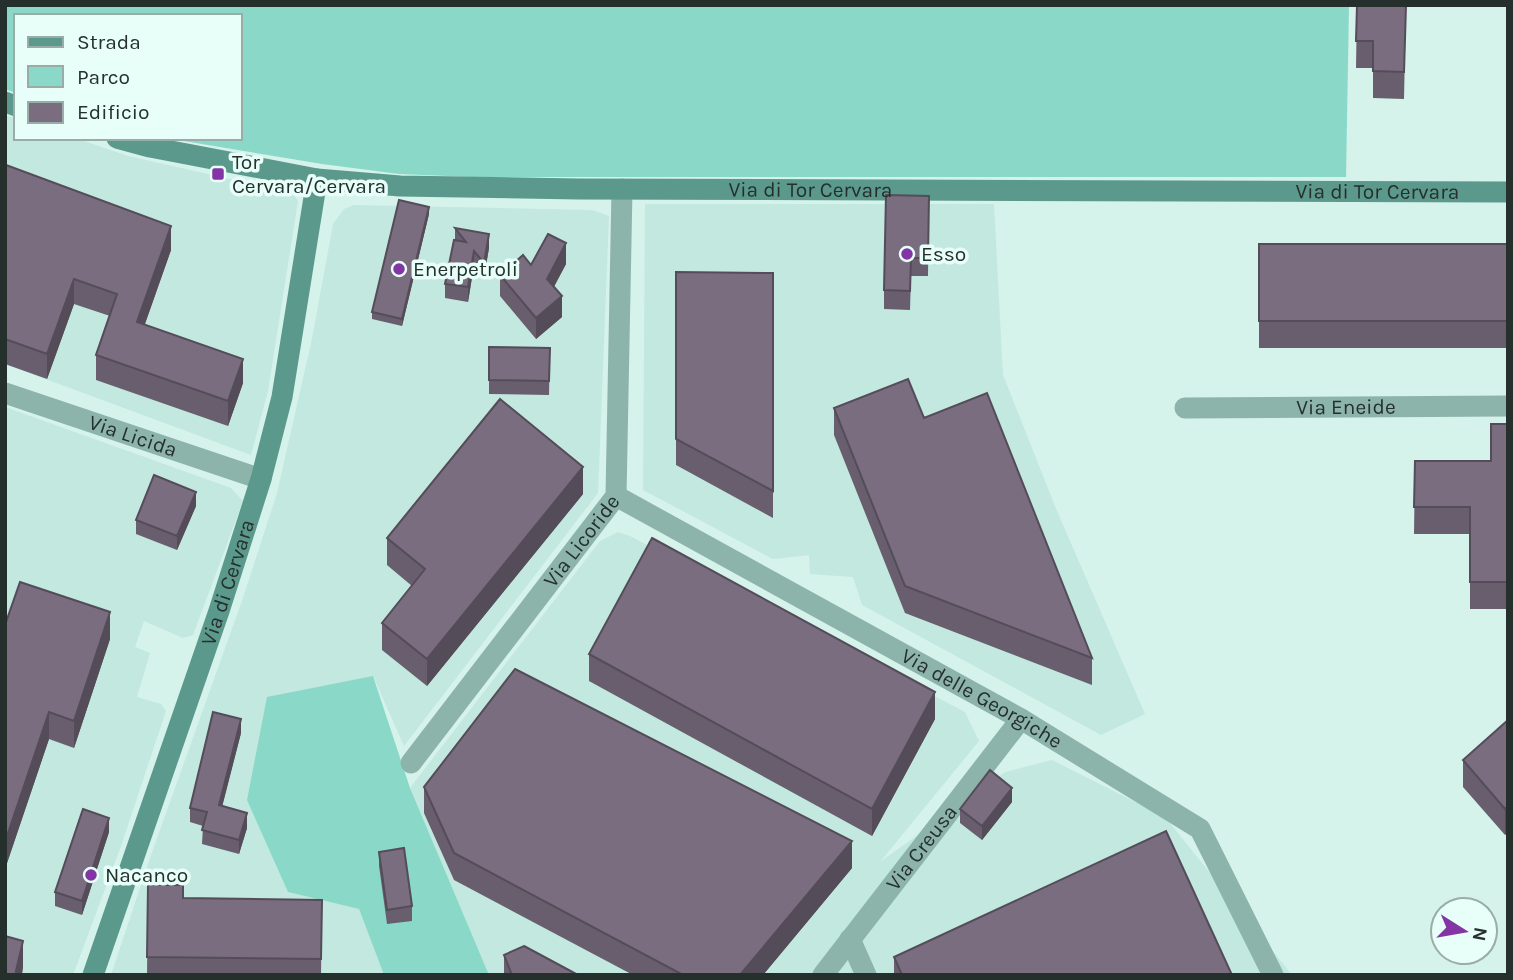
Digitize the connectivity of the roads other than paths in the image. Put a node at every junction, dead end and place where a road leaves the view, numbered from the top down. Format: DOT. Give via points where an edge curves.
graph roads {
  1 [pos="126,140"];
  2 [pos="317,179"];
  3 [pos="622,189"];
  4 [pos="1508,192"];
  5 [pos="5,393"];
  6 [pos="1508,406"];
  7 [pos="1185,408"];
  8 [pos="261,479"];
  9 [pos="616,496"];
  10 [pos="1021,719"];
  11 [pos="411,763"];
  12 [pos="850,939"];
  13 [pos="93,975"];
  14 [pos="823,975"];
  15 [pos="866,975"];
  16 [pos="1273,975"];
  1 -- 2 [label="street, Via di Tor Cervara"];
  2 -- 3 [label="street, Via di Tor Cervara" via="400,186"];
  2 -- 8 [label="street, Via di Cervara" via="282,397"];
  3 -- 4 [label="street, Via di Tor Cervara"];
  3 -- 9 [label="street, Via Licoride"];
  5 -- 8 [label="street, Via Licida"];
  6 -- 7 [label="street, Via Eneide"];
  8 -- 13 [label="street, Via di Cervara"];
  9 -- 10 [label="street, Via delle Georgiche"];
  9 -- 11 [label="street, Via Licoride"];
  10 -- 12 [label="street, Via Creusa"];
  10 -- 16 [label="street, Via delle Georgiche" via="1200,829"];
  12 -- 14 [label="street, Via Creusa"];
  12 -- 15 [label="street"];
}
